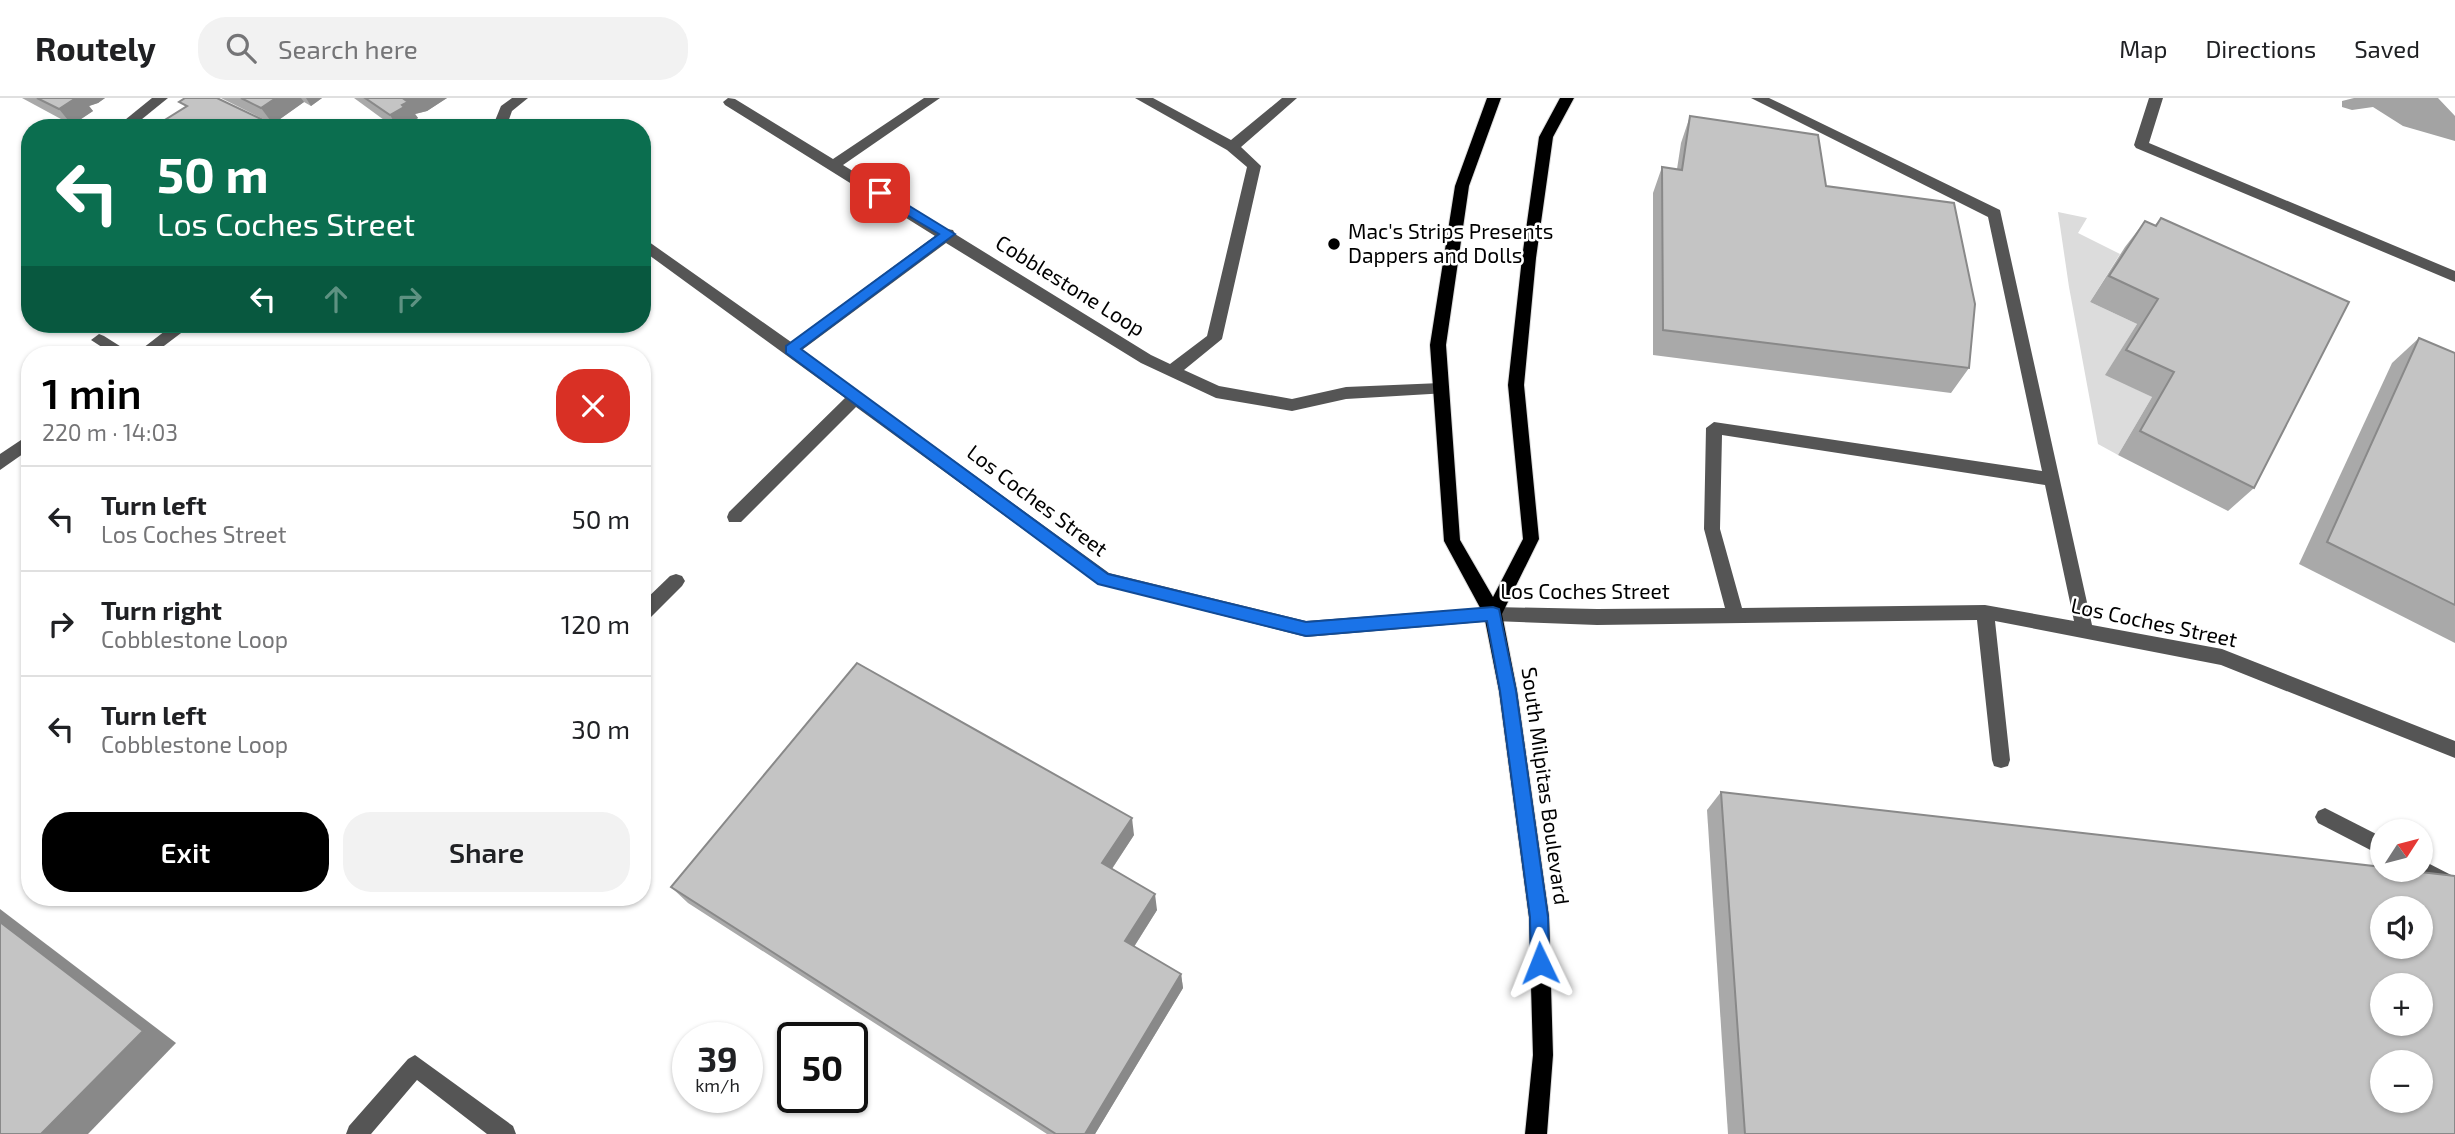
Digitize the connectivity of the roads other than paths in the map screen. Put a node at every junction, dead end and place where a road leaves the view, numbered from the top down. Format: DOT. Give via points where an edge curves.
graph roads {
  1 [pos="161,98"];
  2 [pos="521,98"];
  3 [pos="933,98"];
  4 [pos="1142,98"];
  5 [pos="1290,98"];
  6 [pos="1494,98"];
  7 [pos="1567,98"];
  8 [pos="1758,98"];
  9 [pos="2156,98"];
  10 [pos="730,102"];
  11 [pos="134,119"];
  12 [pos="502,119"];
  13 [pos="1232,147"];
  14 [pos="834,165"];
  15 [pos="948,234"];
  16 [pos="651,248"];
  17 [pos="2455,277"];
  18 [pos="172,333"];
  19 [pos="99,340"];
  20 [pos="110,346"];
  21 [pos="154,346"];
  22 [pos="791,349"];
  23 [pos="1172,371"];
  24 [pos="1441,389"];
  25 [pos="856,397"];
  26 [pos="21,447"];
  27 [pos="0,463"];
  28 [pos="2052,479"];
  29 [pos="735,517"];
  30 [pos="676,581"];
  31 [pos="651,606"];
  32 [pos="1986,612"];
  33 [pos="1735,613"];
  34 [pos="1493,614"];
  35 [pos="2085,631"];
  36 [pos="2455,750"];
  37 [pos="2001,760"];
  38 [pos="2325,817"];
  39 [pos="2370,841"];
  40 [pos="2433,875"];
  41 [pos="2455,887"];
  42 [pos="357,1134"];
  43 [pos="505,1134"];
  44 [pos="1536,1134"];
  1 -- 11 [label="street"];
  2 -- 12 [label="street" via="506,109"];
  3 -- 14 [label="street"];
  4 -- 13 [label="street"];
  5 -- 13 [label="street"];
  6 -- 24 [label="main road, South Milpitas Boulevard" via="1462,186 1438,345"];
  7 -- 34 [label="main road" via="1546,137 1516,386 1531,539"];
  8 -- 28 [label="street" via="1994,214"];
  9 -- 17 [label="street" via="2141,145"];
  10 -- 14 [label="street, Cobblestone Loop"];
  13 -- 23 [label="street" via="1254,166 1214,339"];
  14 -- 15 [label="street, Cobblestone Loop"];
  15 -- 22 [label="street"];
  15 -- 23 [label="street, Cobblestone Loop"];
  16 -- 22 [label="street, Los Coches Street"];
  18 -- 21 [label="street"];
  19 -- 20 [label="street"];
  22 -- 25 [label="street, Los Coches Street"];
  23 -- 24 [label="street, Cobblestone Loop" via="1216,391 1292,405 1346,393"];
  24 -- 34 [label="main road, South Milpitas Boulevard" via="1452,541"];
  25 -- 29 [label="street"];
  25 -- 34 [label="street, Los Coches Street" via="1104,579 1306,629"];
  26 -- 27 [label="street"];
  28 -- 33 [label="street" via="1714,428 1712,529"];
  28 -- 35 [label="street"];
  30 -- 31 [label="street"];
  32 -- 33 [label="street, Los Coches Street"];
  32 -- 35 [label="street, Los Coches Street"];
  32 -- 37 [label="street"];
  33 -- 34 [label="street, Los Coches Street"];
  34 -- 44 [label="main road, South Milpitas Boulevard" via="1539,917 1543,1055"];
  35 -- 36 [label="street, Los Coches Street" via="2222,657"];
  38 -- 39 [label="street"];
  40 -- 41 [label="street"];
  42 -- 43 [label="street" via="415,1066"];
}
